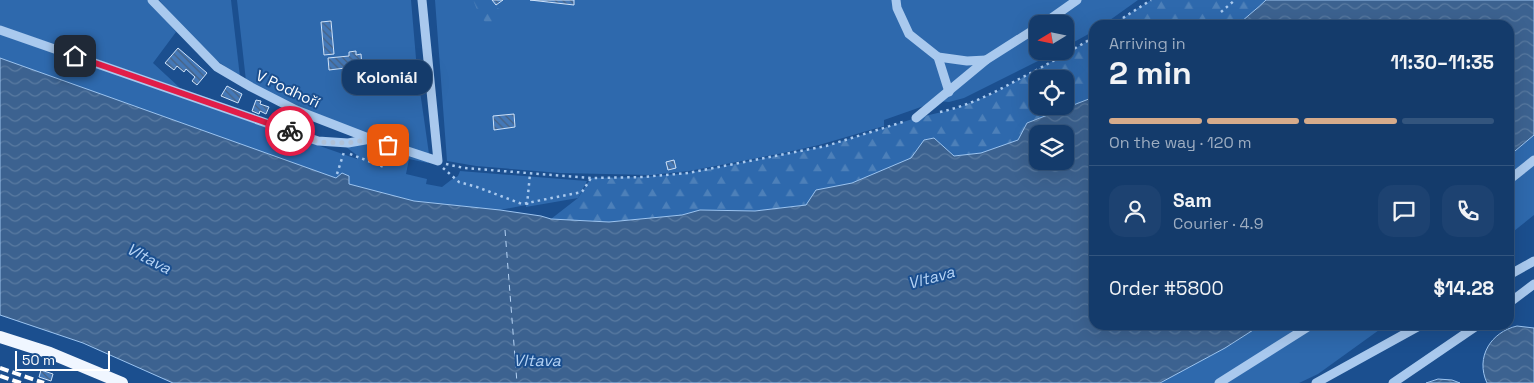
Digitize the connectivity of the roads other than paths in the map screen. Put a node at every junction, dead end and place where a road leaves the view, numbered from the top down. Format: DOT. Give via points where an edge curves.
graph roads {
  1 [pos="152,0"];
  2 [pos="422,0"];
  3 [pos="896,0"];
  4 [pos="1077,0"];
  5 [pos="1056,15"];
  6 [pos="0,30"];
  7 [pos="1029,33"];
  8 [pos="938,57"];
  9 [pos="986,60"];
  10 [pos="949,92"];
  11 [pos="916,118"];
  12 [pos="371,139"];
  13 [pos="1534,160"];
  14 [pos="1514,176"];
  15 [pos="1534,260"];
  16 [pos="1514,272"];
  17 [pos="1534,284"];
  18 [pos="1514,299"];
  19 [pos="1303,330"];
  20 [pos="1412,330"];
  21 [pos="1471,330"];
  22 [pos="0,337"];
  23 [pos="122,383"];
  24 [pos="1219,383"];
  25 [pos="1316,383"];
  26 [pos="1393,383"];
  1 -- 12 [label="street, V Podhoří" via="217,67 296,110"];
  2 -- 12 [label="street, V Podhoří" via="438,161"];
  3 -- 8 [label="street" via="909,34"];
  4 -- 5 [label="street"];
  6 -- 12 [label="street" via="318,142 348,143"];
  7 -- 9 [label="street"];
  8 -- 9 [label="street"];
  8 -- 10 [label="street"];
  9 -- 10 [label="street"];
  10 -- 11 [label="street"];
  13 -- 14 [label="street"];
  15 -- 16 [label="street"];
  17 -- 18 [label="street"];
  19 -- 24 [label="street"];
  20 -- 25 [label="street"];
  21 -- 26 [label="street"];
  22 -- 23 [label="main road" via="50,353"];
}
